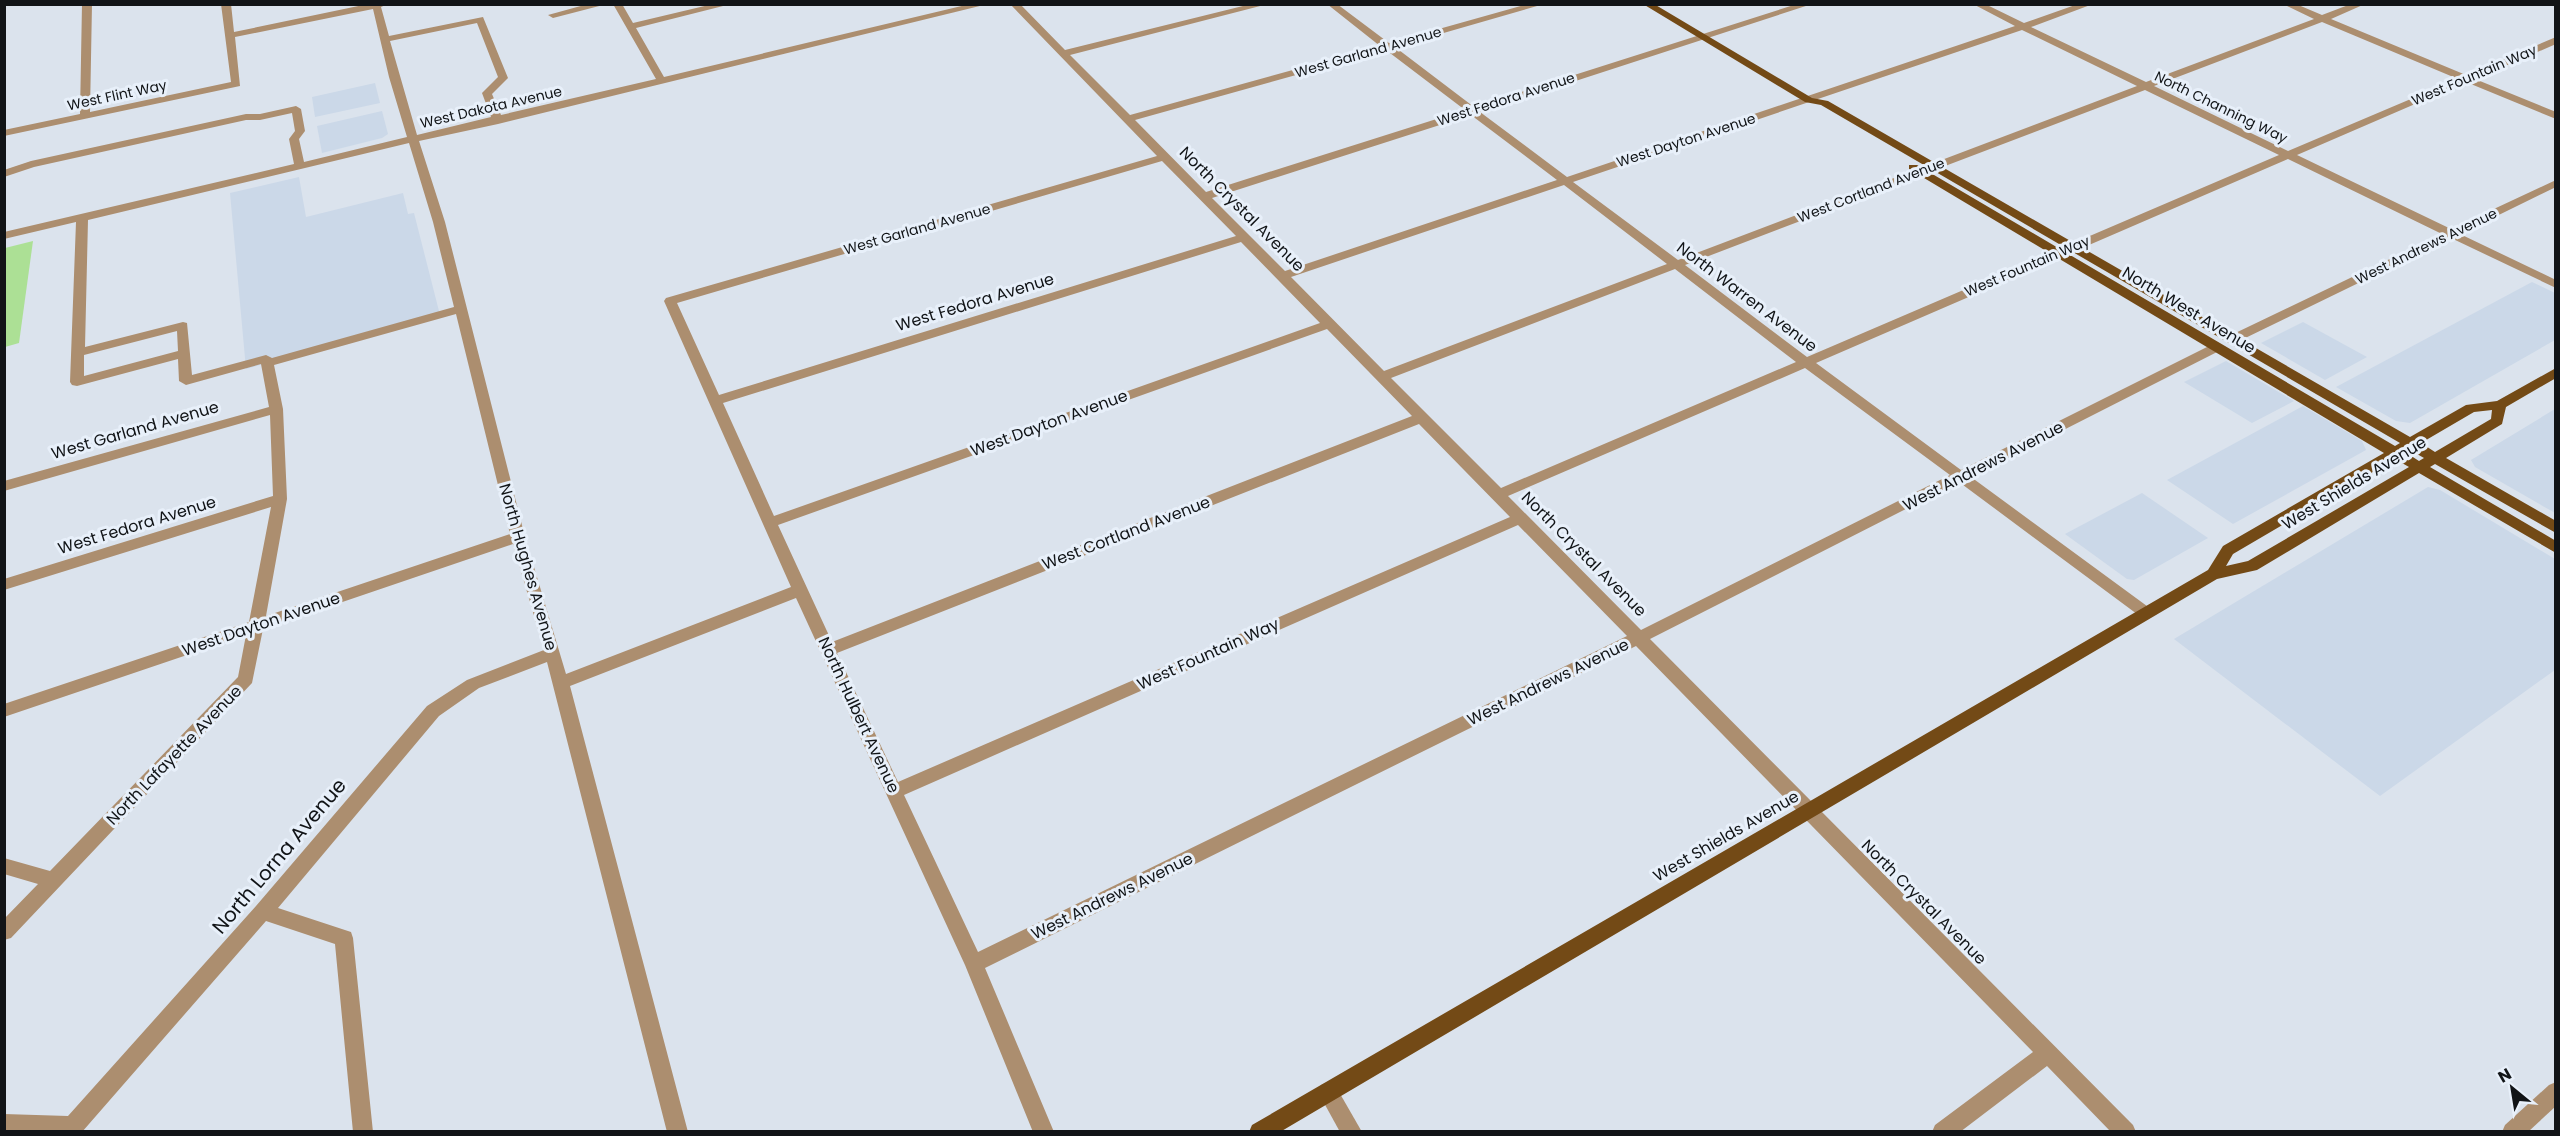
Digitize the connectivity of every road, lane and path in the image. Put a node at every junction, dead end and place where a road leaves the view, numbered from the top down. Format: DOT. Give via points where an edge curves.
graph roads {
  1 [pos="87,4"];
  2 [pos="226,4"];
  3 [pos="603,4"];
  4 [pos="617,4"];
  5 [pos="727,4"];
  6 [pos="984,4"];
  7 [pos="1014,4"];
  8 [pos="1264,4"];
  9 [pos="1331,4"];
  10 [pos="1540,4"];
  11 [pos="1647,4"];
  12 [pos="1808,4"];
  13 [pos="1977,4"];
  14 [pos="2089,4"];
  15 [pos="2287,4"];
  16 [pos="2361,4"];
  17 [pos="378,5"];
  18 [pos="553,15"];
  19 [pos="2322,19"];
  20 [pos="631,26"];
  21 [pos="2024,27"];
  22 [pos="231,35"];
  23 [pos="1703,37"];
  24 [pos="386,39"];
  25 [pos="2556,40"];
  26 [pos="1385,48"];
  27 [pos="1062,54"];
  28 [pos="2467,78"];
  29 [pos="662,81"];
  30 [pos="2145,87"];
  31 [pos="1809,100"];
  32 [pos="1469,110"];
  33 [pos="85,116"];
  34 [pos="2556,116"];
  35 [pos="1127,119"];
  36 [pos="498,121"];
  37 [pos="4,133"];
  38 [pos="412,141"];
  39 [pos="2288,155"];
  40 [pos="1164,157"];
  41 [pos="300,167"];
  42 [pos="1927,169"];
  43 [pos="4,174"];
  44 [pos="1564,180"];
  45 [pos="2556,183"];
  46 [pos="1205,196"];
  47 [pos="82,218"];
  48 [pos="2453,234"];
  49 [pos="4,236"];
  50 [pos="1245,237"];
  51 [pos="2073,246"];
  52 [pos="2058,252"];
  53 [pos="1675,263"];
  54 [pos="1283,276"];
  55 [pos="2556,285"];
  56 [pos="670,301"];
  57 [pos="459,309"];
  58 [pos="1329,324"];
  59 [pos="2224,344"];
  60 [pos="78,353"];
  61 [pos="184,353"];
  62 [pos="266,361"];
  63 [pos="1804,361"];
  64 [pos="2556,372"];
  65 [pos="1383,376"];
  66 [pos="715,401"];
  67 [pos="2500,405"];
  68 [pos="276,409"];
  69 [pos="1422,417"];
  70 [pos="2410,443"];
  71 [pos="2393,452"];
  72 [pos="2435,457"];
  73 [pos="2418,467"];
  74 [pos="1964,476"];
  75 [pos="4,486"];
  76 [pos="1500,494"];
  77 [pos="280,499"];
  78 [pos="1522,517"];
  79 [pos="770,523"];
  80 [pos="2556,528"];
  81 [pos="518,537"];
  82 [pos="2556,548"];
  83 [pos="2213,574"];
  84 [pos="4,585"];
  85 [pos="800,590"];
  86 [pos="2146,613"];
  87 [pos="258,625"];
  88 [pos="1640,637"];
  89 [pos="829,650"];
  90 [pos="553,653"];
  91 [pos="560,683"];
  92 [pos="4,711"];
  93 [pos="895,791"];
  94 [pos="1808,811"];
  95 [pos="4,866"];
  96 [pos="54,880"];
  97 [pos="262,912"];
  98 [pos="4,932"];
  99 [pos="974,964"];
  100 [pos="2048,1053"];
  101 [pos="1328,1092"];
  102 [pos="2556,1092"];
  103 [pos="4,1124"];
  104 [pos="71,1130"];
  105 [pos="363,1131"];
  106 [pos="678,1131"];
  107 [pos="1044,1131"];
  108 [pos="1258,1131"];
  109 [pos="1352,1131"];
  110 [pos="1942,1131"];
  111 [pos="2126,1131"];
  112 [pos="2512,1131"];
  1 -- 33 [label="street"];
  2 -- 22 [label="street"];
  3 -- 18 [label="street"];
  4 -- 20 [label="street"];
  5 -- 20 [label="street"];
  6 -- 29 [label="street, West Dakota Avenue"];
  7 -- 27 [label="street, North Crystal Avenue"];
  8 -- 27 [label="street"];
  9 -- 26 [label="street, North Warren Avenue"];
  10 -- 26 [label="street, West Garland Avenue"];
  11 -- 23 [label="main road, North West Avenue"];
  12 -- 23 [label="street, West Fedora Avenue"];
  13 -- 21 [label="street, North Channing Way"];
  14 -- 21 [label="street, West Dayton Avenue"];
  15 -- 19 [label="street"];
  16 -- 19 [label="street, West Cortland Avenue"];
  17 -- 22 [label="street"];
  17 -- 24 [label="street, North Hughes Avenue"];
  19 -- 28 [label="street"];
  19 -- 30 [label="street, West Cortland Avenue"];
  20 -- 29 [label="street"];
  21 -- 30 [label="street, North Channing Way"];
  21 -- 31 [label="street, West Dayton Avenue"];
  22 -- 33 [label="street, West Flint Way" via="236,84"];
  23 -- 31 [label="main road, North West Avenue"];
  23 -- 32 [label="street, West Fedora Avenue"];
  24 -- 36 [label="street" via="480,19 502,78 487,93"];
  24 -- 38 [label="street, North Hughes Avenue"];
  25 -- 28 [label="street, West Fountain Way"];
  26 -- 32 [label="street, North Warren Avenue"];
  26 -- 35 [label="street, West Garland Avenue"];
  27 -- 35 [label="street, North Crystal Avenue"];
  28 -- 34 [label="street"];
  28 -- 39 [label="street, West Fountain Way"];
  29 -- 36 [label="street, West Dakota Avenue"];
  30 -- 39 [label="street, North Channing Way"];
  30 -- 42 [label="street, West Cortland Avenue"];
  31 -- 42 [label="main road, North West Avenue" via="1810,107"];
  31 -- 44 [label="street, West Dayton Avenue"];
  32 -- 44 [label="street, North Warren Avenue"];
  32 -- 46 [label="street, West Fedora Avenue"];
  33 -- 37 [label="street, West Flint Way"];
  35 -- 40 [label="street, North Crystal Avenue"];
  36 -- 38 [label="street, West Dakota Avenue"];
  38 -- 41 [label="street, West Dakota Avenue"];
  38 -- 57 [label="street, North Hughes Avenue" via="439,222"];
  39 -- 48 [label="street, North Channing Way"];
  39 -- 51 [label="street, West Fountain Way"];
  40 -- 46 [label="street, North Crystal Avenue"];
  40 -- 56 [label="street, West Garland Avenue"];
  41 -- 43 [label="street" via="294,139 300,131 296,109 54,159"];
  41 -- 47 [label="street, West Dakota Avenue"];
  42 -- 51 [label="main road, North West Avenue"];
  42 -- 52 [label="main road, North West Avenue"];
  42 -- 53 [label="street, West Cortland Avenue"];
  44 -- 53 [label="street, North Warren Avenue"];
  44 -- 54 [label="street, West Dayton Avenue"];
  45 -- 48 [label="street, West Andrews Avenue"];
  46 -- 50 [label="street, North Crystal Avenue"];
  47 -- 49 [label="street, West Dakota Avenue"];
  47 -- 60 [label="street"];
  48 -- 55 [label="street, North Channing Way"];
  48 -- 59 [label="street, West Andrews Avenue"];
  50 -- 54 [label="street, North Crystal Avenue"];
  50 -- 66 [label="street, West Fedora Avenue"];
  51 -- 52 [label="street, West Fountain Way"];
  51 -- 59 [label="main road, North West Avenue"];
  52 -- 59 [label="main road, North West Avenue"];
  52 -- 63 [label="street, West Fountain Way"];
  53 -- 63 [label="street, North Warren Avenue"];
  53 -- 65 [label="street, West Cortland Avenue"];
  54 -- 58 [label="street, North Crystal Avenue"];
  56 -- 66 [label="street, North Hulbert Avenue"];
  57 -- 62 [label="street"];
  57 -- 81 [label="street, North Hughes Avenue"];
  58 -- 65 [label="street, North Crystal Avenue"];
  58 -- 79 [label="street, West Dayton Avenue"];
  59 -- 70 [label="main road, North West Avenue"];
  59 -- 71 [label="main road, North West Avenue"];
  59 -- 74 [label="street, West Andrews Avenue"];
  60 -- 61 [label="street" via="183,326"];
  60 -- 61 [label="street" via="77,382"];
  61 -- 62 [label="street" via="186,381"];
  62 -- 68 [label="street, North Lafayette Avenue"];
  63 -- 74 [label="street, North Warren Avenue"];
  63 -- 76 [label="street, West Fountain Way"];
  64 -- 67 [label="main road, West Shields Avenue"];
  65 -- 69 [label="street, North Crystal Avenue"];
  66 -- 79 [label="street, North Hulbert Avenue"];
  67 -- 70 [label="main road, West Shields Avenue" via="2471,408"];
  67 -- 72 [label="main road, West Shields Avenue" via="2497,421"];
  68 -- 75 [label="street, West Garland Avenue"];
  68 -- 77 [label="street, North Lafayette Avenue"];
  69 -- 76 [label="street, North Crystal Avenue"];
  69 -- 89 [label="street, West Cortland Avenue"];
  70 -- 71 [label="main road, West Shields Avenue"];
  70 -- 72 [label="main road, North West Avenue"];
  71 -- 73 [label="main road, North West Avenue"];
  71 -- 83 [label="main road, West Shields Avenue" via="2228,550"];
  72 -- 73 [label="main road, West Shields Avenue"];
  72 -- 80 [label="main road, North West Avenue"];
  73 -- 82 [label="main road, North West Avenue"];
  73 -- 83 [label="main road, West Shields Avenue" via="2252,566"];
  74 -- 86 [label="street, North Warren Avenue"];
  74 -- 88 [label="street, West Andrews Avenue"];
  76 -- 78 [label="street, North Crystal Avenue"];
  77 -- 84 [label="street, West Fedora Avenue"];
  77 -- 87 [label="street, North Lafayette Avenue"];
  78 -- 88 [label="street, North Crystal Avenue"];
  78 -- 93 [label="street, West Fountain Way"];
  79 -- 85 [label="street, North Hulbert Avenue"];
  81 -- 87 [label="street, West Dayton Avenue"];
  81 -- 90 [label="street, North Hughes Avenue"];
  83 -- 86 [label="main road, West Shields Avenue"];
  85 -- 89 [label="street, North Hulbert Avenue"];
  85 -- 91 [label="street"];
  86 -- 94 [label="main road, West Shields Avenue"];
  87 -- 92 [label="street, West Dayton Avenue"];
  87 -- 96 [label="street, North Lafayette Avenue" via="246,679"];
  88 -- 94 [label="street, North Crystal Avenue"];
  88 -- 99 [label="street, West Andrews Avenue"];
  89 -- 93 [label="street, North Hulbert Avenue"];
  90 -- 91 [label="street, North Hughes Avenue"];
  90 -- 97 [label="street, North Lorna Avenue" via="473,684 433,711"];
  91 -- 106 [label="street, North Hughes Avenue"];
  93 -- 99 [label="street, North Hulbert Avenue"];
  94 -- 100 [label="street, North Crystal Avenue"];
  94 -- 101 [label="main road, West Shields Avenue"];
  95 -- 96 [label="street"];
  96 -- 98 [label="street, North Lafayette Avenue"];
  97 -- 104 [label="street, North Lorna Avenue"];
  97 -- 105 [label="street" via="344,938"];
  99 -- 107 [label="street, North Hulbert Avenue"];
  100 -- 110 [label="street"];
  100 -- 111 [label="street, North Crystal Avenue"];
  101 -- 108 [label="main road, West Shields Avenue"];
  101 -- 109 [label="street"];
  102 -- 112 [label="street"];
  103 -- 104 [label="street"];
}
